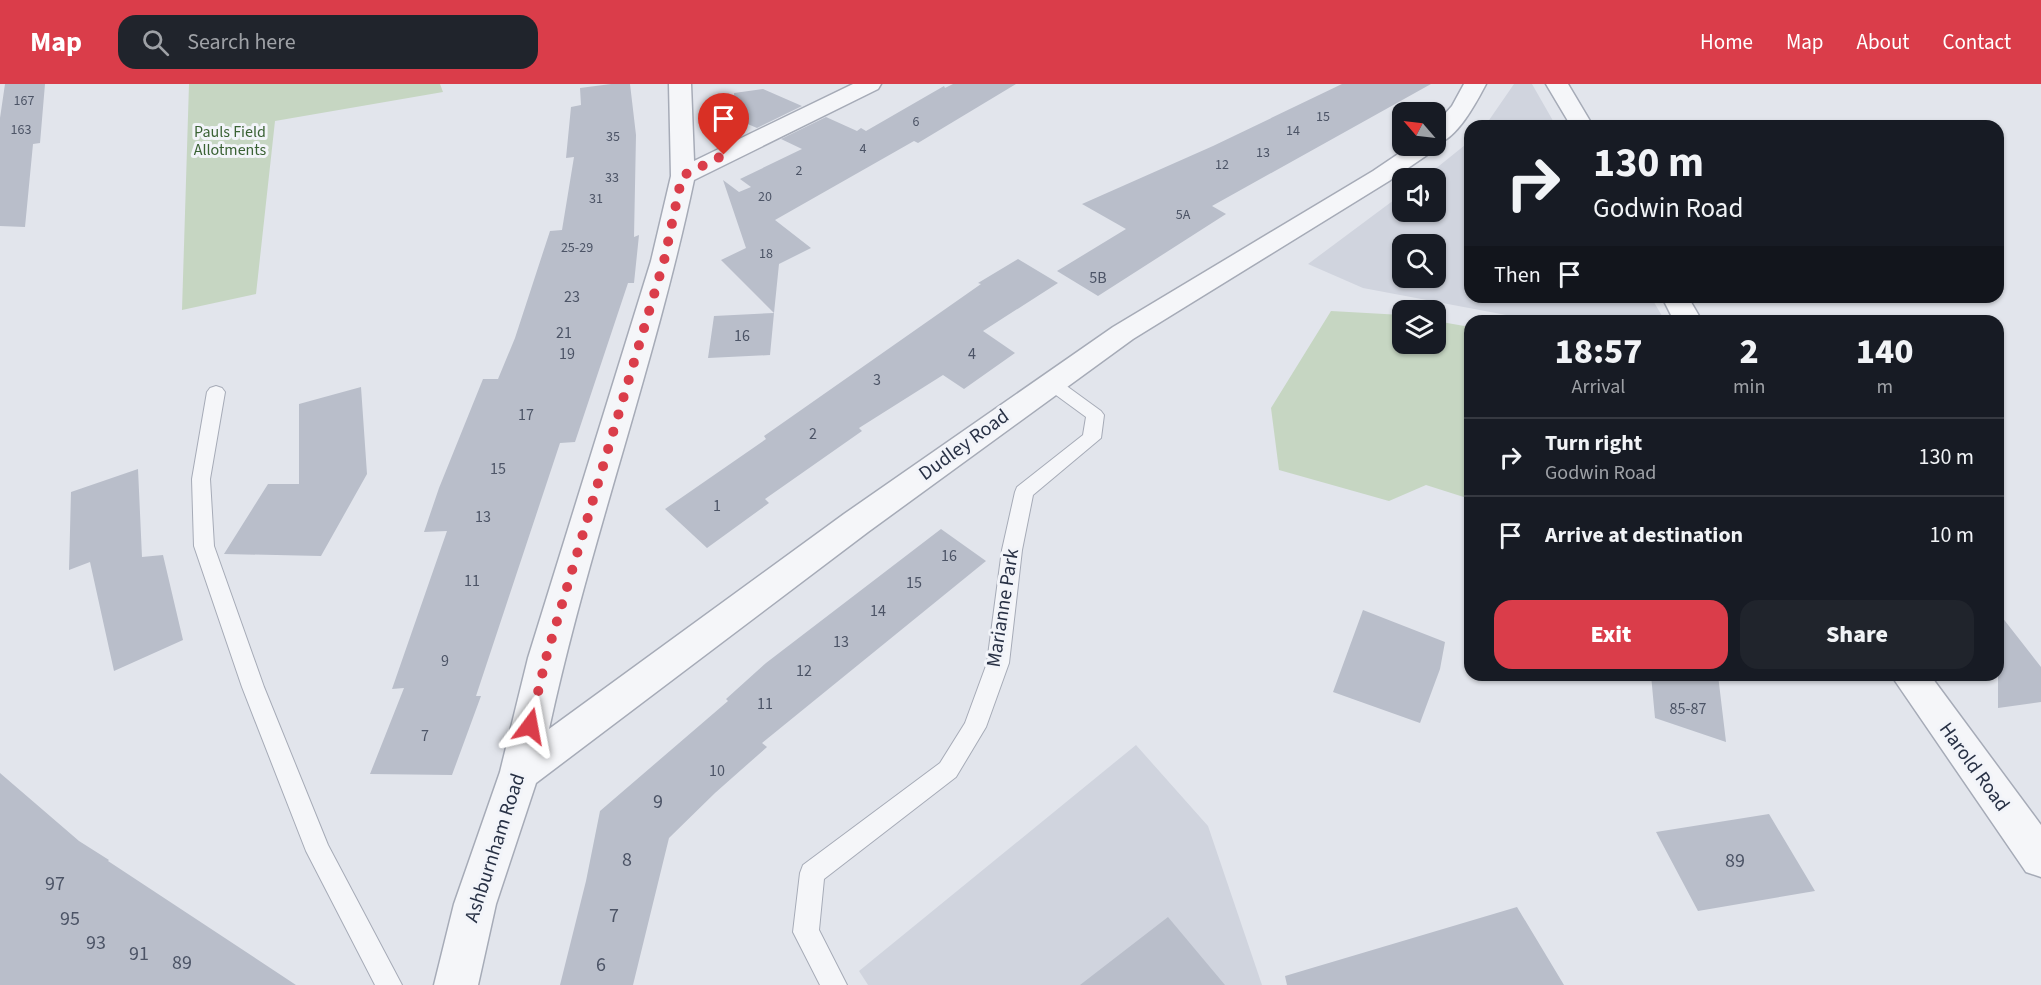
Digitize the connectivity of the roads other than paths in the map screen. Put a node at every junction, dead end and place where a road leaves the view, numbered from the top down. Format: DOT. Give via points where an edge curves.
graph roads {
  1 [pos="680,84"];
  2 [pos="870,84"];
  3 [pos="1475,84"];
  4 [pos="1557,84"];
  5 [pos="1578,120"];
  6 [pos="1446,126"];
  7 [pos="1410,156"];
  8 [pos="682,176"];
  9 [pos="1051,383"];
  10 [pos="216,392"];
  11 [pos="1913,681"];
  12 [pos="520,772"];
  13 [pos="2041,858"];
  14 [pos="389,985"];
  15 [pos="456,985"];
  16 [pos="834,985"];
  1 -- 8 [label="street, Ashburnham Road"];
  2 -- 8 [label="street"];
  3 -- 6 [label="street" via="1462,109"];
  4 -- 5 [label="street"];
  7 -- 9 [label="street, Dudley Road" via="1123,333"];
  8 -- 12 [label="street, Ashburnham Road" via="664,261 546,658"];
  9 -- 12 [label="street, Dudley Road"];
  9 -- 16 [label="lane, Marianne Park" via="1095,415 1092,438 1024,492 1012,550 998,663 975,727 948,770 813,873 806,932"];
  10 -- 14 [label="lane" via="201,479 204,546 253,687 318,851"];
  11 -- 13 [label="street, Harold Road"];
  12 -- 15 [label="street, Ashburnham Road" via="475,904"];
}
